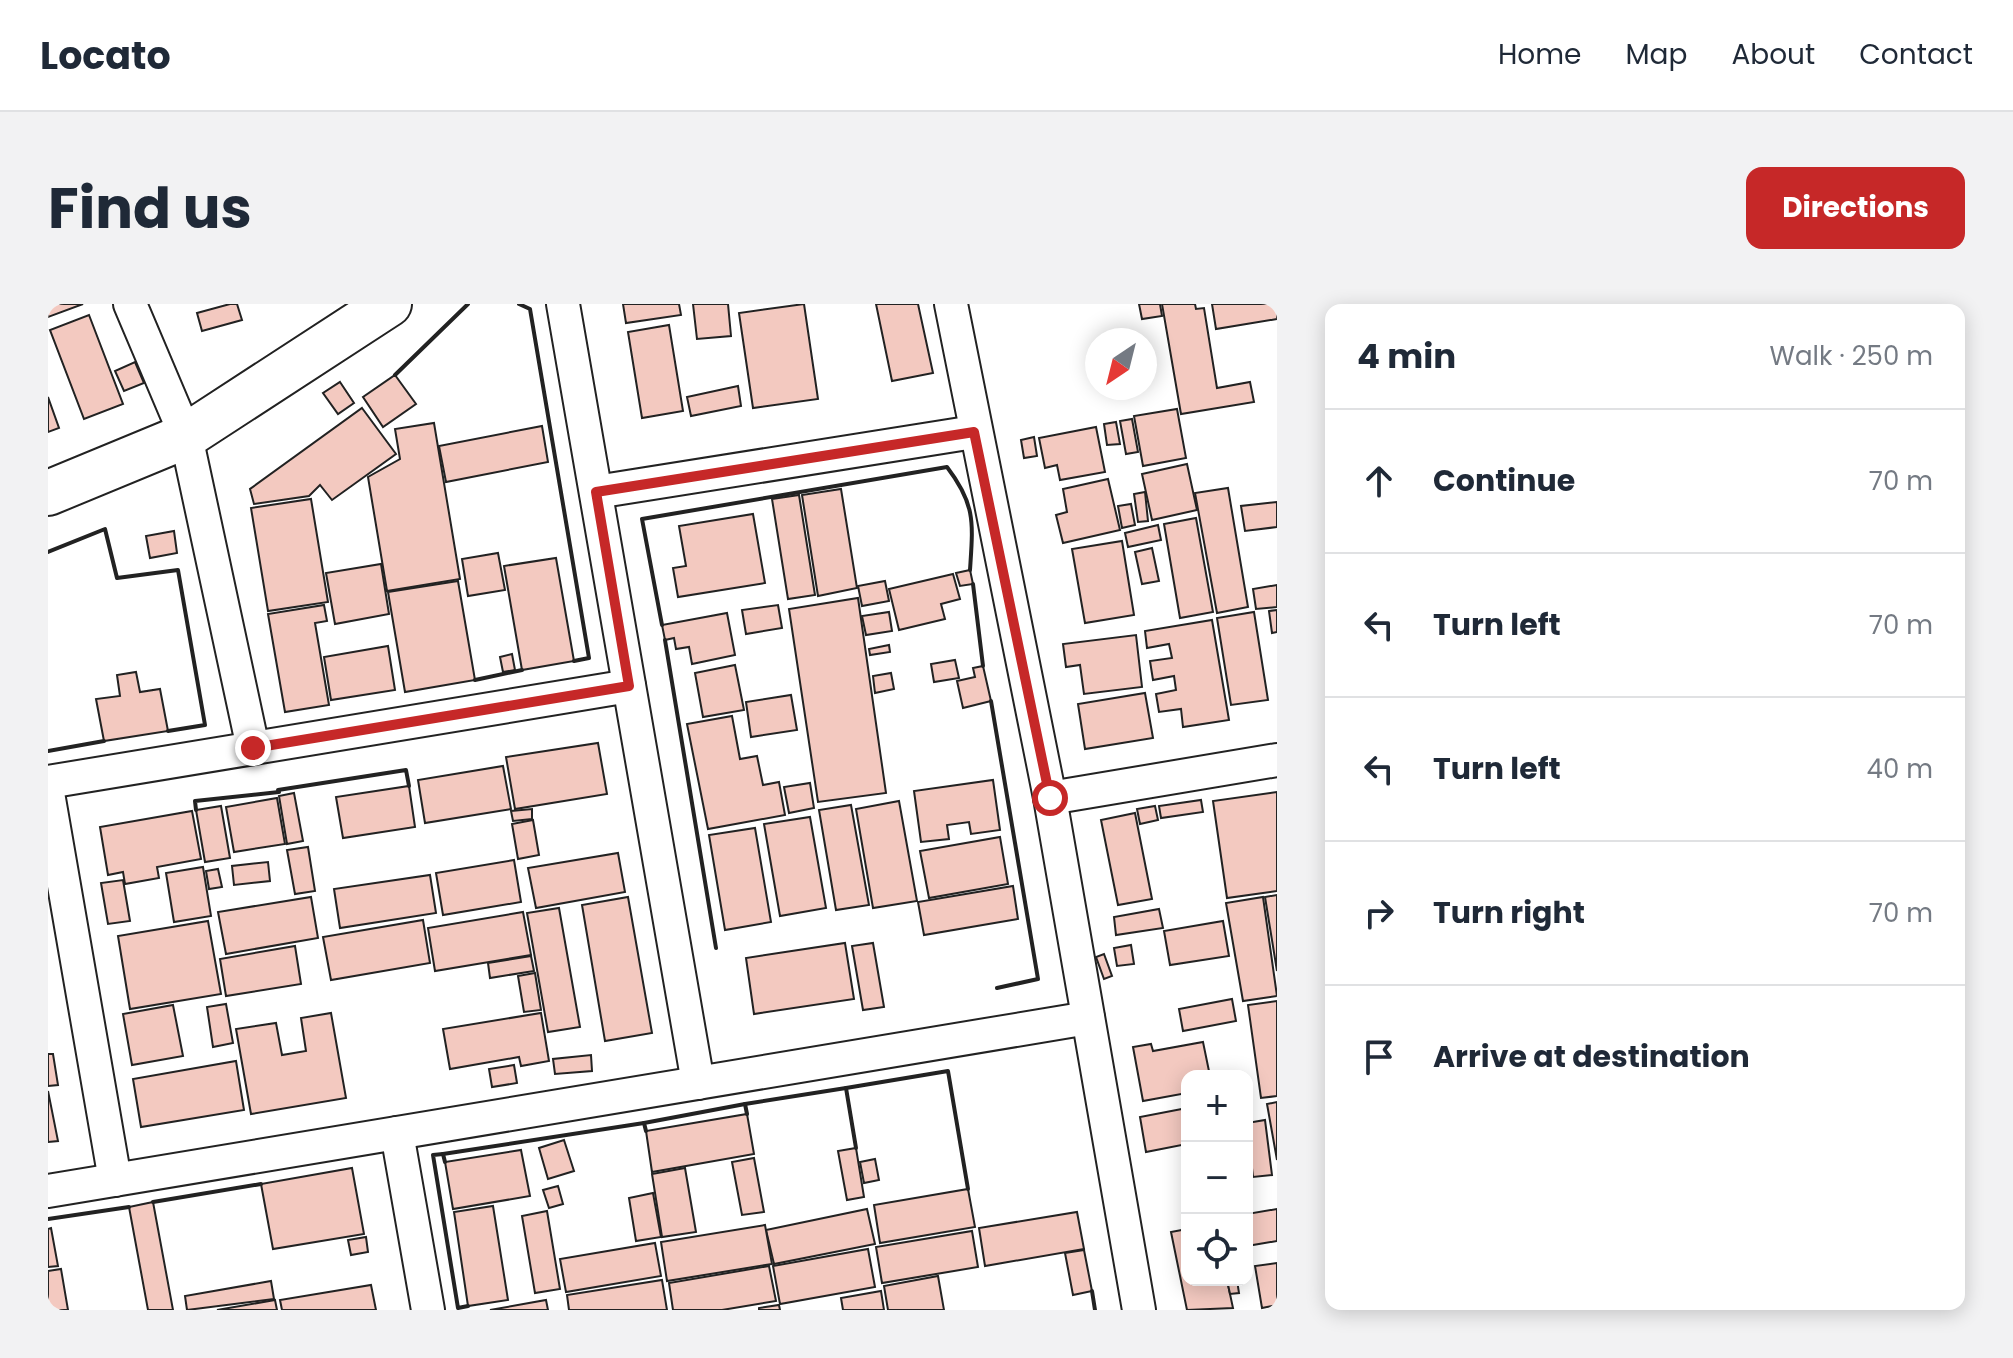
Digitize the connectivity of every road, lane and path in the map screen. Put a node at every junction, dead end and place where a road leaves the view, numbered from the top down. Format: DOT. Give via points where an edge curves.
graph roads {
  1 [pos="130,304"];
  2 [pos="389,304"];
  3 [pos="563,304"];
  4 [pos="951,304"];
  5 [pos="974,432"];
  6 [pos="186,436"];
  7 [pos="596,492"];
  8 [pos="48,493"];
  9 [pos="629,686"];
  10 [pos="253,748"];
  11 [pos="1277,760"];
  12 [pos="48,782"];
  13 [pos="48,793"];
  14 [pos="1050,798"];
  15 [pos="1088,1018"];
  16 [pos="698,1083"];
  17 [pos="397,1133"];
  18 [pos="115,1180"];
  19 [pos="48,1191"];
  20 [pos="428,1310"];
  21 [pos="1139,1310"];
  1 -- 6 [label="street"];
  2 -- 6 [label="street"];
  3 -- 7 [label="street"];
  4 -- 5 [label="street"];
  5 -- 7 [label="street"];
  5 -- 14 [label="street"];
  6 -- 8 [label="street"];
  6 -- 10 [label="street"];
  7 -- 9 [label="street"];
  9 -- 10 [label="street"];
  9 -- 16 [label="street"];
  10 -- 12 [label="street"];
  11 -- 14 [label="street"];
  13 -- 18 [label="street"];
  14 -- 15 [label="street"];
  15 -- 16 [label="street"];
  15 -- 21 [label="street"];
  16 -- 17 [label="street"];
  17 -- 18 [label="street"];
  17 -- 20 [label="street"];
  18 -- 19 [label="street"];
}
